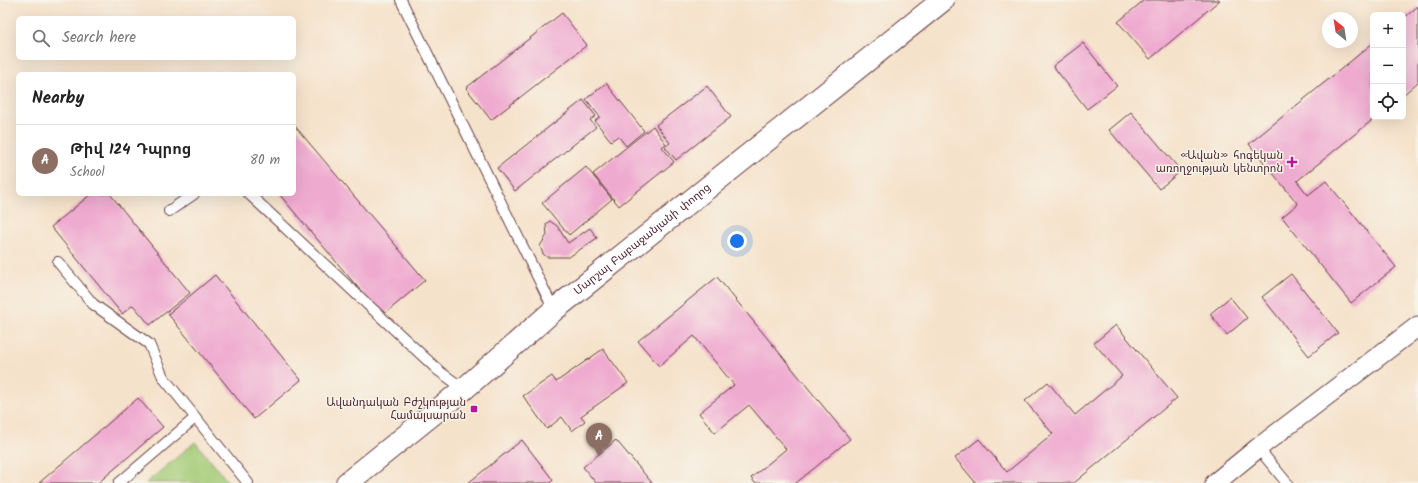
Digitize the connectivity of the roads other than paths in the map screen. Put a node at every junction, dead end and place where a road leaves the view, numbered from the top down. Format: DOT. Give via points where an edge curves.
graph roads {
  1 [pos="401,0"];
  2 [pos="942,0"];
  3 [pos="191,196"];
  4 [pos="251,196"];
  5 [pos="169,211"];
  6 [pos="58,262"];
  7 [pos="554,310"];
  8 [pos="1418,326"];
  9 [pos="464,388"];
  10 [pos="195,418"];
  11 [pos="1258,448"];
  12 [pos="119,483"];
  13 [pos="248,483"];
  14 [pos="347,483"];
  15 [pos="1215,483"];
  16 [pos="1288,483"];
  1 -- 7 [label="lane"];
  2 -- 7 [label="main road, Մարշալ Բաբաջանյանի փողոց"];
  3 -- 5 [label="lane"];
  4 -- 9 [label="lane" via="439,371"];
  6 -- 10 [label="lane" via="93,304 149,344 163,376"];
  7 -- 9 [label="main road, Մարշալ Բաբաջանյանի փողոց"];
  8 -- 11 [label="street"];
  9 -- 14 [label="main road, Մարշալ Բաբաջանյանի փողոց"];
  10 -- 12 [label="lane"];
  10 -- 13 [label="lane"];
  11 -- 15 [label="street"];
  11 -- 16 [label="lane"];
}
